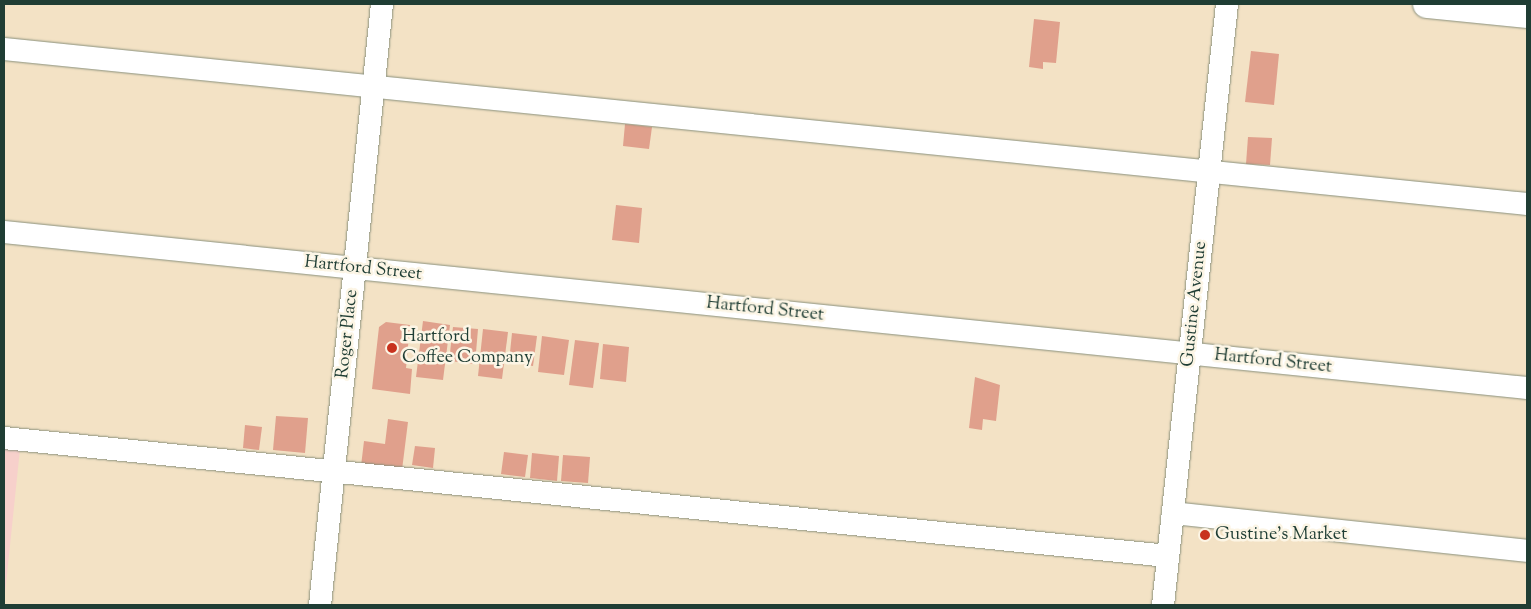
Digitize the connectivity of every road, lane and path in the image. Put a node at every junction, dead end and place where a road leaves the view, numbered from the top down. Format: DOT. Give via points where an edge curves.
graph roads {
  1 [pos="382,4"];
  2 [pos="1227,4"];
  3 [pos="1427,4"];
  4 [pos="1527,14"];
  5 [pos="4,49"];
  6 [pos="374,85"];
  7 [pos="1209,172"];
  8 [pos="1527,204"];
  9 [pos="4,232"];
  10 [pos="355,268"];
  11 [pos="1190,354"];
  12 [pos="1527,388"];
  13 [pos="4,438"];
  14 [pos="334,471"];
  15 [pos="1173,513"];
  16 [pos="1527,551"];
  17 [pos="1168,556"];
  18 [pos="320,605"];
  19 [pos="1163,605"];
  1 -- 6 [label="street, Roger Place"];
  2 -- 7 [label="street, Gustine Avenue"];
  3 -- 4 [label="main road"];
  5 -- 6 [label="street"];
  6 -- 7 [label="street"];
  6 -- 10 [label="street, Roger Place"];
  7 -- 8 [label="street"];
  7 -- 11 [label="street, Gustine Avenue"];
  9 -- 10 [label="street, Hartford Street"];
  10 -- 11 [label="street, Hartford Street"];
  10 -- 14 [label="street, Roger Place"];
  11 -- 12 [label="street, Hartford Street"];
  11 -- 15 [label="street, Gustine Avenue"];
  13 -- 14 [label="street"];
  14 -- 17 [label="street"];
  14 -- 18 [label="street, Roger Place"];
  15 -- 16 [label="street"];
  15 -- 17 [label="street, Gustine Avenue"];
  17 -- 19 [label="street, Gustine Avenue"];
}
